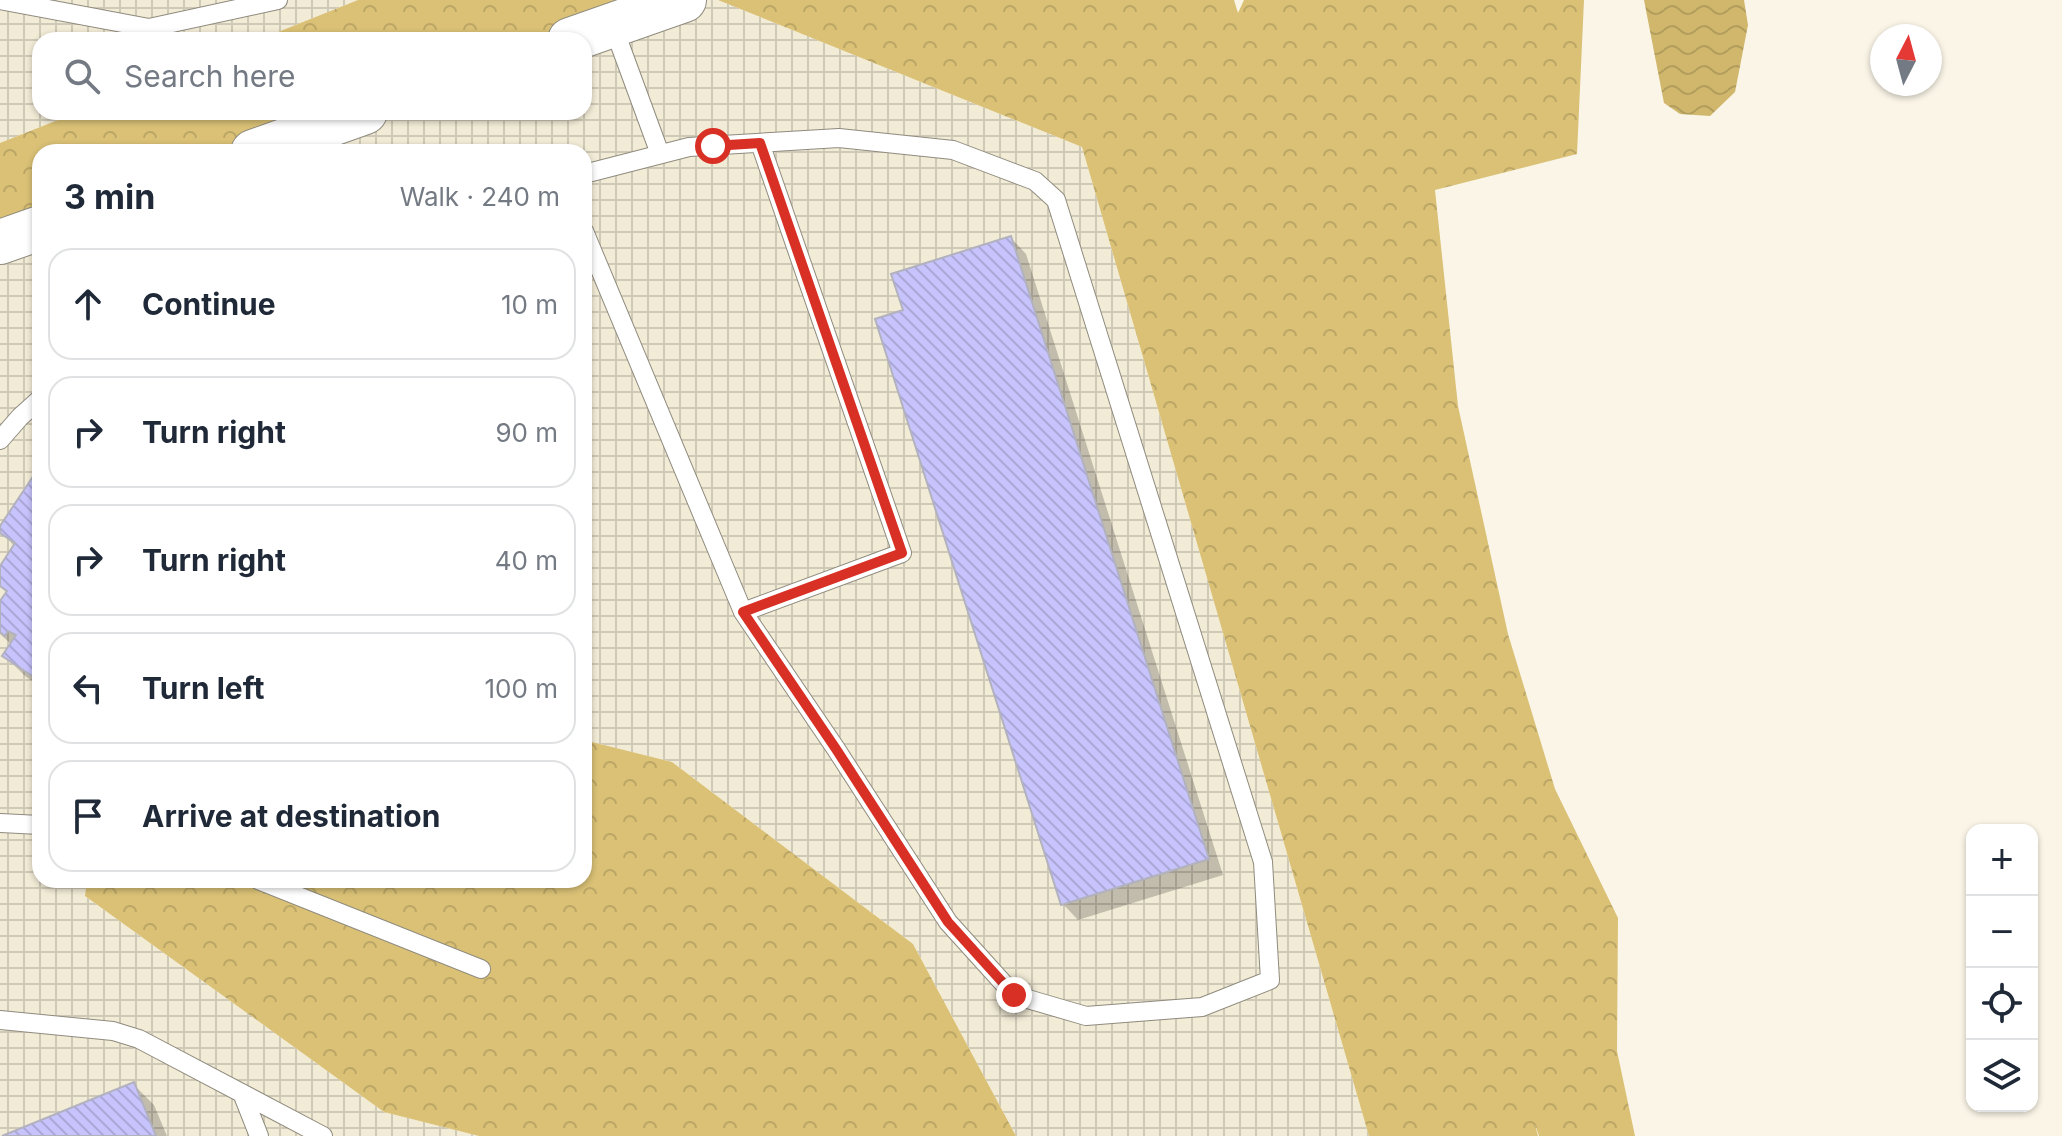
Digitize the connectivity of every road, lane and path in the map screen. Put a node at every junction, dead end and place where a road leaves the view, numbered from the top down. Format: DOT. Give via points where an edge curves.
graph roads {
  1 [pos="0,0"];
  2 [pos="278,0"];
  3 [pos="684,0"];
  4 [pos="612,25"];
  5 [pos="592,32"];
  6 [pos="343,120"];
  7 [pos="760,143"];
  8 [pos="275,144"];
  9 [pos="660,154"];
  10 [pos="592,172"];
  11 [pos="32,231"];
  12 [pos="0,242"];
  13 [pos="592,250"];
  14 [pos="32,406"];
  15 [pos="0,440"];
  16 [pos="743,612"];
  17 [pos="0,823"];
  18 [pos="32,825"];
  19 [pos="278,888"];
  20 [pos="481,969"];
  21 [pos="0,1020"];
  22 [pos="242,1093"];
  23 [pos="259,1136"];
  24 [pos="323,1136"];
  1 -- 2 [label="lane" via="149,28"];
  3 -- 4 [label="main road"];
  4 -- 5 [label="main road"];
  4 -- 9 [label="lane"];
  6 -- 8 [label="main road"];
  7 -- 9 [label="lane"];
  7 -- 16 [label="lane" via="902,553"];
  7 -- 16 [label="lane" via="839,138 953,150 1035,181 1056,200 1263,862 1270,980 1202,1007 1086,1016 1014,995 948,922"];
  9 -- 10 [label="lane"];
  11 -- 12 [label="main road"];
  13 -- 16 [label="lane"];
  14 -- 15 [label="lane"];
  17 -- 18 [label="lane"];
  19 -- 20 [label="lane"];
  21 -- 22 [label="lane" via="113,1031 139,1039"];
  22 -- 23 [label="lane"];
  22 -- 24 [label="lane"];
}
